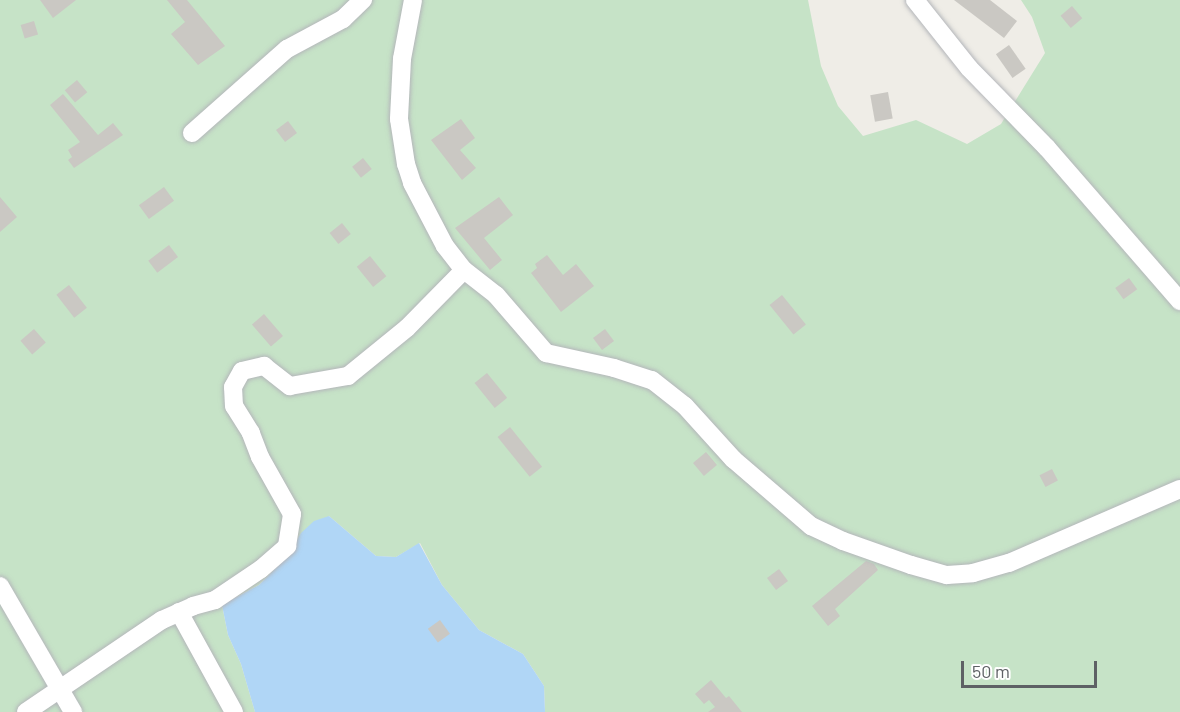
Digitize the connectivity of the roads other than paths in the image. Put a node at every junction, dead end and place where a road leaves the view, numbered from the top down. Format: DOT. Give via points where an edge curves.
graph roads {
  1 [pos="363,0"];
  2 [pos="413,0"];
  3 [pos="915,0"];
  4 [pos="192,133"];
  5 [pos="464,270"];
  6 [pos="1180,301"];
  7 [pos="1180,489"];
  8 [pos="0,586"];
  9 [pos="179,612"];
  10 [pos="59,690"];
  11 [pos="26,712"];
  12 [pos="73,712"];
  13 [pos="234,712"];
  1 -- 4 [label="street" via="343,19 287,49"];
  2 -- 5 [label="street" via="402,59 399,119 405,156 412,183 445,246"];
  3 -- 6 [label="street" via="969,68 1047,148"];
  5 -- 7 [label="street" via="496,295 546,353 652,380 685,406 733,459 811,526 911,565 947,575 974,573 1009,563"];
  5 -- 9 [label="street" via="407,328 348,376 290,386 264,366 242,371 233,387 234,406 252,433 260,458 292,514 287,546 215,600"];
  8 -- 10 [label="street"];
  9 -- 10 [label="street"];
  9 -- 13 [label="street"];
  10 -- 11 [label="street"];
  10 -- 12 [label="street"];
}
